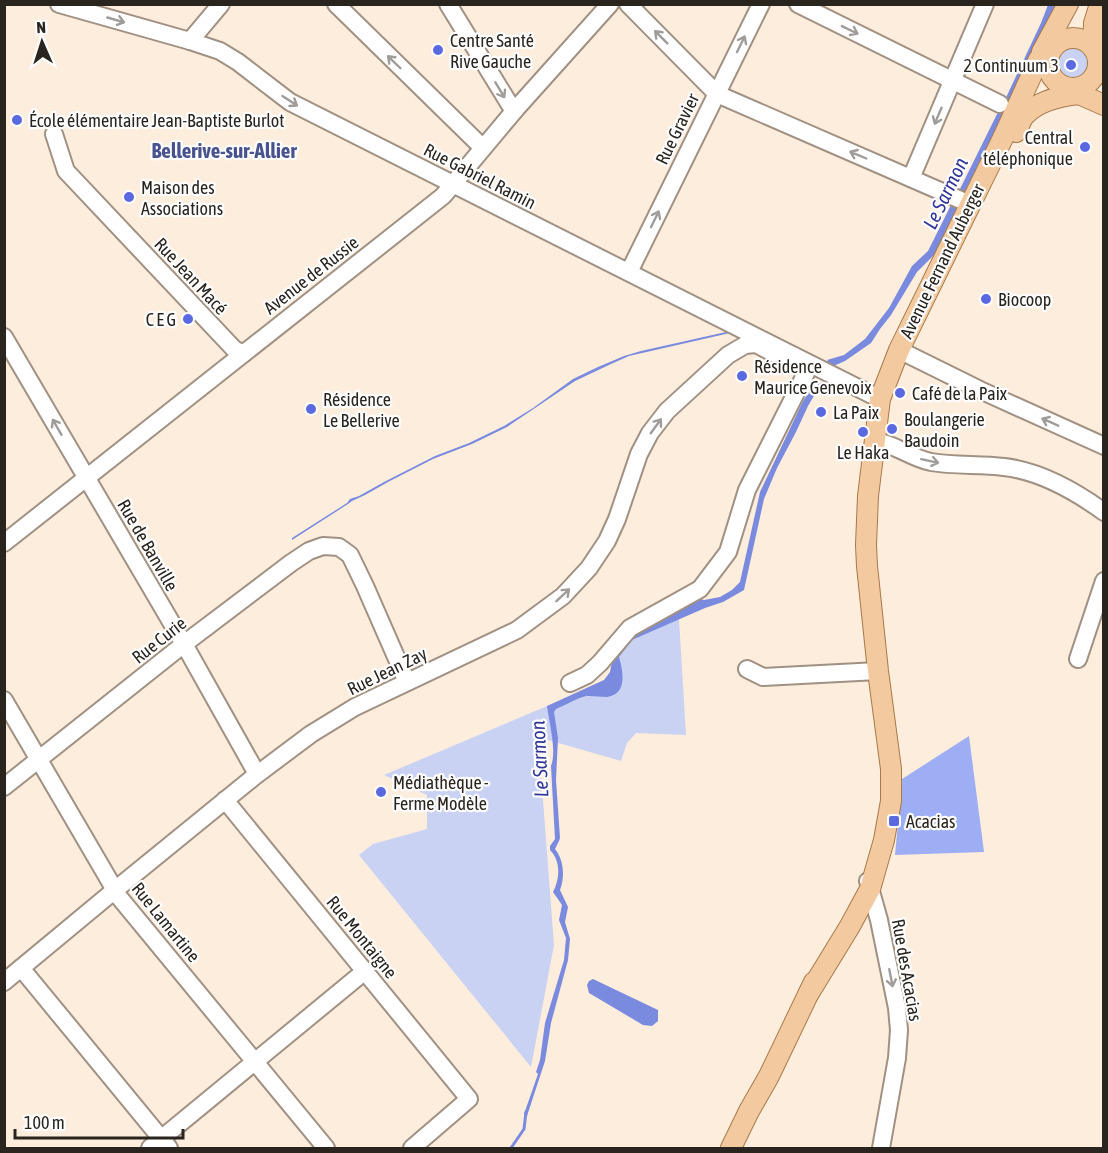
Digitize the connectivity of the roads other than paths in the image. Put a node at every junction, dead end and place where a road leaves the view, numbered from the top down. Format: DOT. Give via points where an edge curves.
graph roads {
  1 [pos="59,4"];
  2 [pos="221,4"];
  3 [pos="336,4"];
  4 [pos="448,4"];
  5 [pos="610,4"];
  6 [pos="628,4"];
  7 [pos="761,4"];
  8 [pos="798,4"];
  9 [pos="985,4"];
  10 [pos="1070,4"];
  11 [pos="1100,4"];
  12 [pos="818,9"];
  13 [pos="190,41"];
  14 [pos="1098,46"];
  15 [pos="1048,52"];
  16 [pos="1100,72"];
  17 [pos="953,81"];
  18 [pos="1071,89"];
  19 [pos="717,94"];
  20 [pos="1008,105"];
  21 [pos="1104,105"];
  22 [pos="515,110"];
  23 [pos="54,134"];
  24 [pos="1002,140"];
  25 [pos="483,147"];
  26 [pos="911,178"];
  27 [pos="452,184"];
  28 [pos="963,200"];
  29 [pos="629,272"];
  30 [pos="740,329"];
  31 [pos="4,337"];
  32 [pos="899,350"];
  33 [pos="244,353"];
  34 [pos="728,355"];
  35 [pos="794,356"];
  36 [pos="810,365"];
  37 [pos="880,399"];
  38 [pos="875,441"];
  39 [pos="1104,446"];
  40 [pos="86,478"];
  41 [pos="1104,512"];
  42 [pos="7,536"];
  43 [pos="1104,581"];
  44 [pos="184,644"];
  45 [pos="1078,659"];
  46 [pos="747,669"];
  47 [pos="878,671"];
  48 [pos="407,682"];
  49 [pos="570,682"];
  50 [pos="4,700"];
  51 [pos="39,760"];
  52 [pos="257,774"];
  53 [pos="4,787"];
  54 [pos="225,800"];
  55 [pos="868,880"];
  56 [pos="115,890"];
  57 [pos="856,916"];
  58 [pos="879,920"];
  59 [pos="21,968"];
  60 [pos="364,971"];
  61 [pos="4,982"];
  62 [pos="809,993"];
  63 [pos="256,1061"];
  64 [pos="160,1145"];
  65 [pos="326,1149"];
  66 [pos="412,1149"];
  67 [pos="731,1149"];
  68 [pos="881,1149"];
  1 -- 13 [label="street, Rue Gabriel Ramin, one-way"];
  2 -- 13 [label="street"];
  25 -- 3 [label="street, one-way"];
  4 -- 22 [label="street, one-way"];
  5 -- 22 [label="street, Avenue de Russie"];
  19 -- 6 [label="street, one-way"];
  19 -- 7 [label="street, Rue Gravier, one-way"];
  8 -- 12 [label="street"];
  9 -- 17 [label="street"];
  10 -- 15 [label="main road, Avenue Fernand Auberger"];
  11 -- 14 [label="main road" via="1094,23"];
  12 -- 17 [label="street, one-way"];
  13 -- 27 [label="street, Rue Gabriel Ramin, one-way" via="220,51 290,102"];
  14 -- 15 [label="main road" via="1070,38"];
  14 -- 16 [label="main road"];
  15 -- 18 [label="main road" via="1048,68 1055,81"];
  15 -- 20 [label="main road, Avenue Fernand Auberger"];
  16 -- 18 [label="main road" via="1089,82"];
  17 -- 20 [label="street"];
  17 -- 26 [label="street, one-way"];
  18 -- 20 [label="main road"];
  18 -- 21 [label="main road"];
  18 -- 24 [label="main road" via="1067,95 1039,104 1024,116 1013,137"];
  26 -- 19 [label="street, one-way"];
  29 -- 19 [label="street, Rue Gravier, one-way"];
  20 -- 24 [label="main road, Avenue Fernand Auberger"];
  22 -- 25 [label="street, Avenue de Russie"];
  23 -- 33 [label="street, Rue Jean Macé" via="66,171 235,350"];
  24 -- 28 [label="main road, Avenue Fernand Auberger"];
  25 -- 27 [label="street, Avenue de Russie"];
  26 -- 28 [label="street"];
  27 -- 29 [label="street, Rue Gabriel Ramin"];
  27 -- 33 [label="street, Avenue de Russie" via="443,196"];
  28 -- 32 [label="main road, Avenue Fernand Auberger"];
  29 -- 30 [label="street, Rue Gabriel Ramin"];
  30 -- 34 [label="street, Rue Jean Zay"];
  30 -- 35 [label="street, Rue Gabriel Ramin"];
  40 -- 31 [label="street, Rue de Banville, one-way"];
  32 -- 37 [label="main road, Avenue Fernand Auberger"];
  39 -- 32 [label="street, one-way"];
  33 -- 40 [label="street, Avenue de Russie"];
  34 -- 35 [label="street, Rue Jean Zay" via="745,345 756,344 779,356"];
  48 -- 34 [label="street, Rue Jean Zay, one-way" via="517,630 564,596 607,541 650,434 667,411"];
  35 -- 36 [label="street, Rue Gabriel Ramin"];
  36 -- 37 [label="street, Rue Gabriel Ramin"];
  36 -- 49 [label="street" via="747,490 728,552 700,589 630,628 587,675"];
  37 -- 38 [label="main road, Avenue Fernand Auberger"];
  38 -- 41 [label="street, one-way" via="930,462 1028,472 1073,492"];
  38 -- 47 [label="main road" via="866,545"];
  40 -- 42 [label="street, Avenue de Russie"];
  40 -- 44 [label="street, Rue de Banville"];
  43 -- 45 [label="street"];
  44 -- 48 [label="street, Rue Curie" via="309,551 323,546 339,547 350,555"];
  44 -- 51 [label="street, Rue Curie"];
  44 -- 52 [label="street, Rue de Banville"];
  46 -- 47 [label="street" via="763,678"];
  47 -- 55 [label="main road" via="882,770"];
  48 -- 52 [label="street, Rue Jean Zay" via="311,734"];
  50 -- 51 [label="street, Rue Lamartine"];
  51 -- 53 [label="street, Rue Curie"];
  51 -- 56 [label="street, Rue Lamartine"];
  52 -- 54 [label="street, Rue Jean Zay"];
  54 -- 56 [label="street, Rue Jean Zay"];
  54 -- 60 [label="street, Rue Montaigne"];
  55 -- 57 [label="main road"];
  55 -- 58 [label="street, Rue des Acacias"];
  55 -- 62 [label="main road"];
  56 -- 59 [label="street, Rue Jean Zay"];
  56 -- 63 [label="street, Rue Lamartine"];
  57 -- 58 [label="street"];
  57 -- 62 [label="main road"];
  58 -- 68 [label="street, Rue des Acacias, one-way" via="899,1030"];
  59 -- 61 [label="street, Rue Jean Zay"];
  59 -- 64 [label="street"];
  60 -- 63 [label="street"];
  60 -- 66 [label="street, Rue Montaigne" via="469,1099"];
  62 -- 67 [label="main road"];
  63 -- 64 [label="street"];
  63 -- 65 [label="street, Rue Lamartine"];
}
